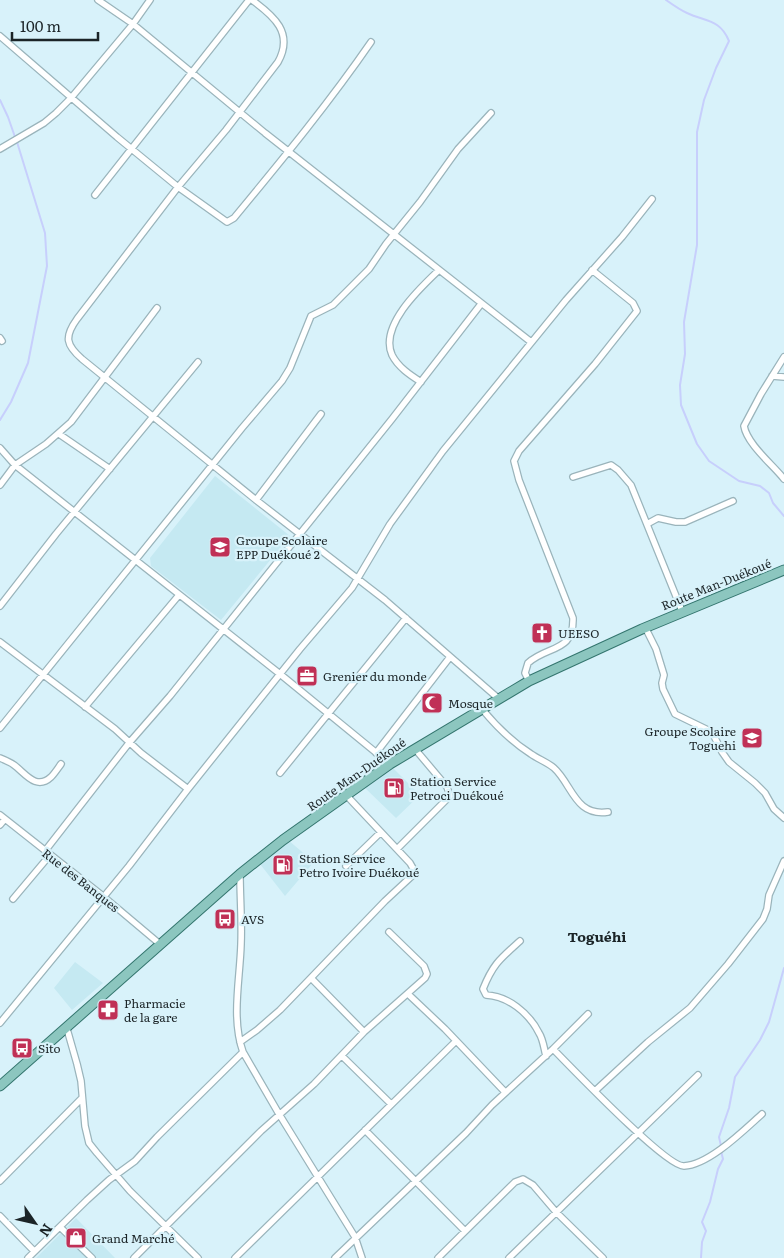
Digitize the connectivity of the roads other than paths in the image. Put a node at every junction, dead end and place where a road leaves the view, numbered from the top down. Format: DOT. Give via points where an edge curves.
graph roads {
  1 [pos="98,0"];
  2 [pos="150,0"];
  3 [pos="250,0"];
  4 [pos="132,24"];
  5 [pos="0,36"];
  6 [pos="370,42"];
  7 [pos="191,72"];
  8 [pos="70,98"];
  9 [pos="240,112"];
  10 [pos="491,113"];
  11 [pos="0,149"];
  12 [pos="132,149"];
  13 [pos="288,150"];
  14 [pos="178,186"];
  15 [pos="95,195"];
  16 [pos="652,199"];
  17 [pos="393,234"];
  18 [pos="438,270"];
  19 [pos="592,270"];
  20 [pos="481,304"];
  21 [pos="157,308"];
  22 [pos="530,342"];
  23 [pos="784,357"];
  24 [pos="198,362"];
  25 [pos="104,376"];
  26 [pos="772,376"];
  27 [pos="784,377"];
  28 [pos="421,382"];
  29 [pos="321,414"];
  30 [pos="153,416"];
  31 [pos="59,434"];
  32 [pos="0,448"];
  33 [pos="15,465"];
  34 [pos="213,465"];
  35 [pos="110,469"];
  36 [pos="573,477"];
  37 [pos="784,479"];
  38 [pos="0,485"];
  39 [pos="256,500"];
  40 [pos="733,501"];
  41 [pos="75,512"];
  42 [pos="647,524"];
  43 [pos="299,533"];
  44 [pos="136,561"];
  45 [pos="784,570"];
  46 [pos="358,578"];
  47 [pos="179,595"];
  48 [pos="0,606"];
  49 [pos="682,611"];
  50 [pos="406,618"];
  51 [pos="645,627"];
  52 [pos="223,628"];
  53 [pos="0,642"];
  54 [pos="450,657"];
  55 [pos="280,674"];
  56 [pos="42,675"];
  57 [pos="529,681"];
  58 [pos="499,699"];
  59 [pos="85,707"];
  60 [pos="482,709"];
  61 [pos="328,713"];
  62 [pos="0,728"];
  63 [pos="129,743"];
  64 [pos="415,749"];
  65 [pos="376,753"];
  66 [pos="0,758"];
  67 [pos="61,764"];
  68 [pos="390,764"];
  69 [pos="280,773"];
  70 [pos="188,789"];
  71 [pos="347,796"];
  72 [pos="608,812"];
  73 [pos="3,817"];
  74 [pos="784,818"];
  75 [pos="0,825"];
  76 [pos="381,832"];
  77 [pos="397,849"];
  78 [pos="47,853"];
  79 [pos="784,861"];
  80 [pos="346,866"];
  81 [pos="240,874"];
  82 [pos="104,897"];
  83 [pos="13,899"];
  84 [pos="389,932"];
  85 [pos="520,942"];
  86 [pos="161,945"];
  87 [pos="311,978"];
  88 [pos="408,994"];
  89 [pos="588,1014"];
  90 [pos="0,1023"];
  91 [pos="67,1029"];
  92 [pos="364,1032"];
  93 [pos="456,1040"];
  94 [pos="240,1042"];
  95 [pos="553,1049"];
  96 [pos="244,1052"];
  97 [pos="342,1056"];
  98 [pos="546,1056"];
  99 [pos="698,1075"];
  100 [pos="0,1086"];
  101 [pos="596,1090"];
  102 [pos="505,1092"];
  103 [pos="82,1098"];
  104 [pos="391,1104"];
  105 [pos="279,1114"];
  106 [pos="762,1114"];
  107 [pos="365,1130"];
  108 [pos="639,1133"];
  109 [pos="117,1175"];
  110 [pos="317,1177"];
  111 [pos="416,1180"];
  112 [pos="0,1182"];
  113 [pos="556,1212"];
  114 [pos="0,1216"];
  115 [pos="167,1226"];
  116 [pos="60,1227"];
  117 [pos="465,1231"];
  118 [pos="355,1237"];
  119 [pos="34,1252"];
  120 [pos="443,1256"];
  121 [pos="28,1258"];
  122 [pos="92,1258"];
  123 [pos="134,1258"];
  124 [pos="198,1258"];
  125 [pos="236,1258"];
  126 [pos="335,1258"];
  127 [pos="362,1258"];
  128 [pos="509,1258"];
  129 [pos="603,1258"];
  1 -- 4 [label="street"];
  2 -- 4 [label="street"];
  3 -- 7 [label="street"];
  3 -- 9 [label="street" via="278,22 284,49 270,74"];
  4 -- 7 [label="street"];
  4 -- 8 [label="street"];
  5 -- 8 [label="street"];
  6 -- 13 [label="street" via="348,76"];
  7 -- 9 [label="street"];
  7 -- 12 [label="street"];
  8 -- 11 [label="street" via="44,123"];
  8 -- 12 [label="street"];
  9 -- 13 [label="street"];
  9 -- 14 [label="street"];
  10 -- 17 [label="street" via="458,149"];
  12 -- 14 [label="street"];
  12 -- 15 [label="street"];
  13 -- 14 [label="street" via="229,222"];
  13 -- 17 [label="street"];
  14 -- 25 [label="street" via="69,331 68,341 74,351"];
  16 -- 19 [label="street"];
  17 -- 18 [label="street"];
  17 -- 34 [label="street" via="369,269 333,305 311,316 282,381"];
  18 -- 20 [label="street"];
  18 -- 28 [label="street" via="400,314 390,339 396,362"];
  19 -- 22 [label="street"];
  19 -- 57 [label="street" via="633,303 637,311 516,456 518,480 573,618 568,640 528,663 526,673"];
  20 -- 22 [label="street"];
  20 -- 28 [label="street"];
  21 -- 25 [label="street"];
  22 -- 46 [label="street" via="407,499"];
  23 -- 26 [label="street"];
  24 -- 30 [label="street"];
  25 -- 30 [label="street"];
  25 -- 31 [label="street"];
  26 -- 27 [label="street"];
  26 -- 37 [label="street" via="744,426 752,442 779,468"];
  28 -- 43 [label="street"];
  29 -- 39 [label="street"];
  30 -- 34 [label="street"];
  30 -- 35 [label="street"];
  31 -- 33 [label="street"];
  31 -- 35 [label="street"];
  32 -- 33 [label="street"];
  33 -- 38 [label="street"];
  33 -- 41 [label="street"];
  34 -- 39 [label="street"];
  34 -- 44 [label="street"];
  35 -- 41 [label="street"];
  36 -- 42 [label="street" via="611,465 631,485"];
  39 -- 43 [label="street"];
  40 -- 42 [label="street" via="685,522 658,518"];
  41 -- 44 [label="street"];
  41 -- 48 [label="street"];
  42 -- 49 [label="street"];
  43 -- 46 [label="street"];
  43 -- 52 [label="street"];
  44 -- 47 [label="street"];
  44 -- 56 [label="street"];
  45 -- 49 [label="main road, Route Man-Duékoué"];
  46 -- 50 [label="street"];
  46 -- 55 [label="street"];
  47 -- 52 [label="street"];
  47 -- 59 [label="street"];
  49 -- 51 [label="main road, Route Man-Duékoué"];
  50 -- 54 [label="street"];
  50 -- 61 [label="street"];
  51 -- 57 [label="main road, Route Man-Duékoué"];
  51 -- 74 [label="street" via="656,649 664,675 663,689 675,714 712,732 729,762 760,788"];
  52 -- 55 [label="street"];
  52 -- 63 [label="street"];
  53 -- 56 [label="street"];
  54 -- 58 [label="street"];
  54 -- 65 [label="street"];
  55 -- 61 [label="street"];
  55 -- 70 [label="street"];
  56 -- 59 [label="street"];
  56 -- 62 [label="street"];
  57 -- 58 [label="main road, Route Man-Duékoué"];
  58 -- 60 [label="main road, Route Man-Duékoué"];
  59 -- 63 [label="street"];
  60 -- 64 [label="main road, Route Man-Duékoué"];
  60 -- 72 [label="street" via="521,747 554,768 574,798 592,811"];
  61 -- 65 [label="street"];
  61 -- 69 [label="street"];
  63 -- 70 [label="street"];
  63 -- 78 [label="street"];
  64 -- 68 [label="main road, Route Man-Duékoué"];
  64 -- 77 [label="street" via="450,796"];
  65 -- 68 [label="street"];
  66 -- 67 [label="street" via="36,781 50,778"];
  68 -- 71 [label="main road, Route Man-Duékoué"];
  70 -- 82 [label="street"];
  71 -- 76 [label="street"];
  71 -- 81 [label="main road, Route Man-Duékoué" via="282,840"];
  73 -- 75 [label="street"];
  73 -- 78 [label="street, Rue des Banques"];
  76 -- 77 [label="street"];
  76 -- 80 [label="street"];
  77 -- 87 [label="street" via="413,867 414,874"];
  78 -- 82 [label="street, Rue des Banques"];
  78 -- 83 [label="street"];
  79 -- 101 [label="street" via="768,895 763,919 728,964 690,1008"];
  81 -- 86 [label="main road, Route Man-Duékoué"];
  81 -- 94 [label="street" via="242,943 237,1006"];
  82 -- 86 [label="street, Rue des Banques"];
  82 -- 90 [label="street"];
  84 -- 88 [label="street" via="427,970 425,978"];
  85 -- 98 [label="street" via="497,962 483,989 486,995 512,1002 527,1017 539,1033"];
  86 -- 91 [label="main road, Route Man-Duékoué"];
  87 -- 92 [label="street"];
  87 -- 94 [label="street" via="267,1022"];
  88 -- 92 [label="street"];
  88 -- 93 [label="street"];
  89 -- 95 [label="street"];
  91 -- 100 [label="main road, Route Man-Duékoué"];
  91 -- 103 [label="street"];
  92 -- 97 [label="street"];
  93 -- 102 [label="street"];
  93 -- 104 [label="street"];
  94 -- 96 [label="street"];
  95 -- 98 [label="street"];
  95 -- 101 [label="street"];
  96 -- 105 [label="street"];
  96 -- 109 [label="street"];
  97 -- 104 [label="street"];
  97 -- 105 [label="street"];
  98 -- 102 [label="street"];
  99 -- 108 [label="street"];
  101 -- 108 [label="street"];
  102 -- 111 [label="street"];
  103 -- 109 [label="street" via="85,1132 90,1143"];
  103 -- 112 [label="street"];
  104 -- 107 [label="street"];
  105 -- 110 [label="street"];
  105 -- 115 [label="street"];
  106 -- 108 [label="street" via="724,1147 684,1166 671,1162"];
  107 -- 110 [label="street"];
  107 -- 111 [label="street"];
  108 -- 113 [label="street"];
  109 -- 115 [label="street"];
  109 -- 116 [label="street"];
  110 -- 118 [label="street"];
  110 -- 125 [label="street"];
  111 -- 117 [label="street"];
  111 -- 118 [label="street"];
  113 -- 117 [label="street" via="534,1185 523,1179 515,1182"];
  113 -- 128 [label="street"];
  113 -- 129 [label="street"];
  114 -- 119 [label="street"];
  115 -- 123 [label="street"];
  115 -- 124 [label="street"];
  116 -- 119 [label="street"];
  116 -- 122 [label="street"];
  117 -- 120 [label="street"];
  118 -- 126 [label="street"];
  118 -- 127 [label="street"];
  119 -- 121 [label="street"];
}
